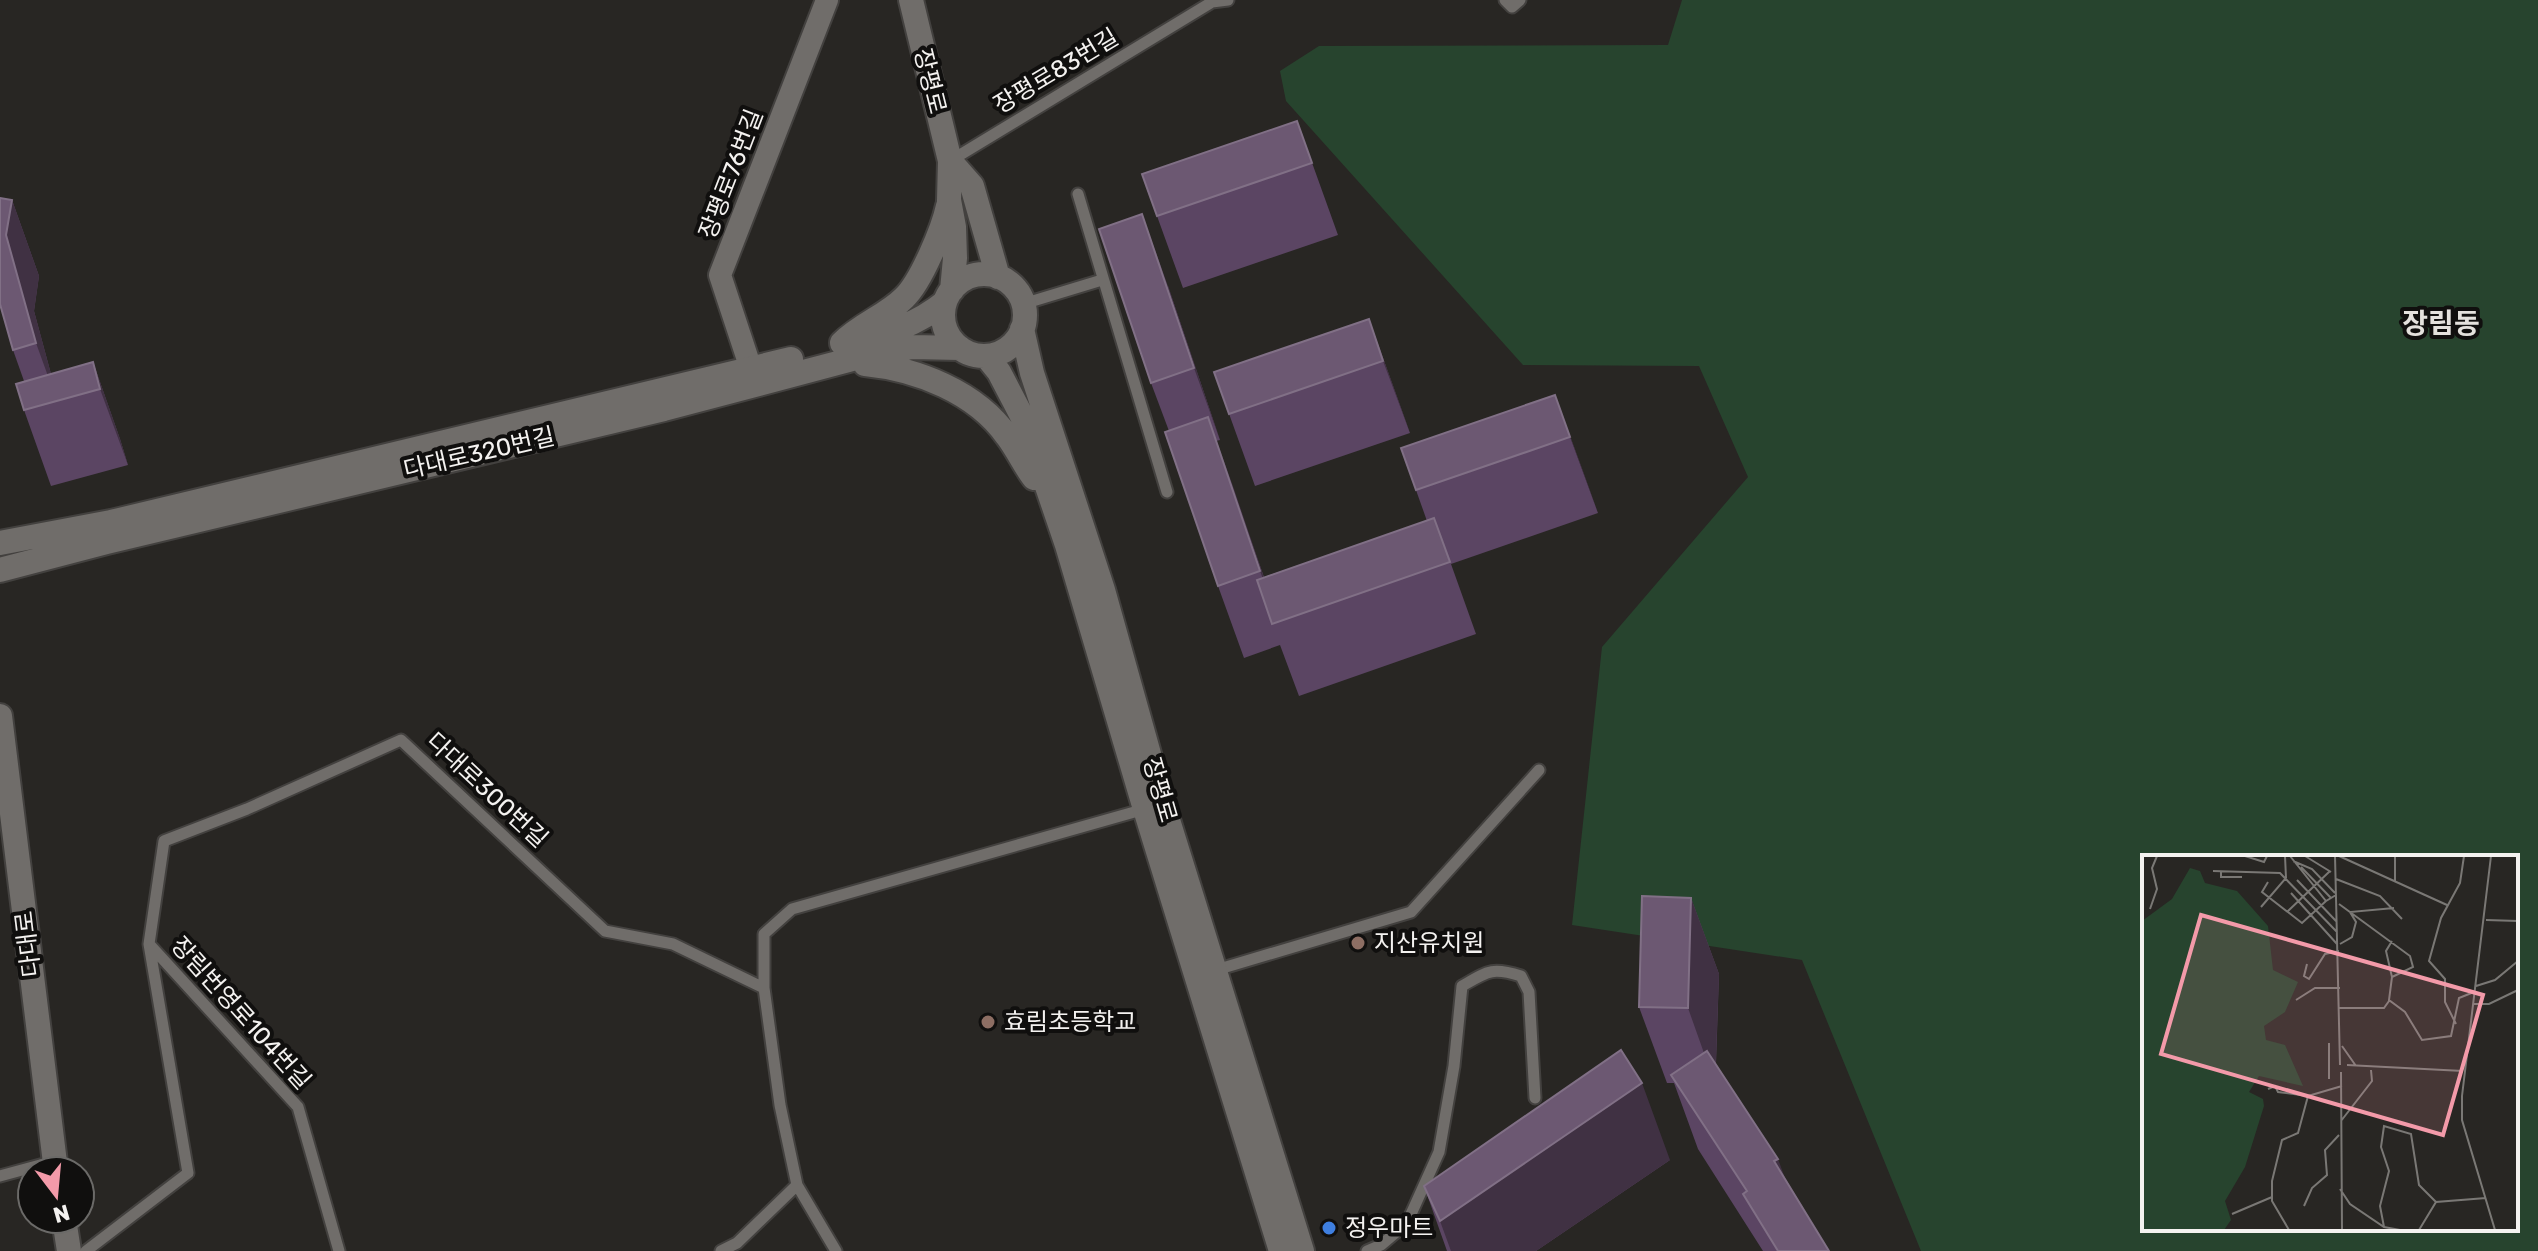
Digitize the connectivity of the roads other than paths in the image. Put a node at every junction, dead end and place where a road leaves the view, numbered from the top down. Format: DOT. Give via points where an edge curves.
graph roads {
  1 [pos="827,0"];
  2 [pos="911,0"];
  3 [pos="1228,0"];
  4 [pos="1505,0"];
  5 [pos="1520,0"];
  6 [pos="1212,1"];
  7 [pos="950,161"];
  8 [pos="1078,194"];
  9 [pos="949,200"];
  10 [pos="998,277"];
  11 [pos="1102,280"];
  12 [pos="948,296"];
  13 [pos="1022,317"];
  14 [pos="960,348"];
  15 [pos="840,354"];
  16 [pos="986,356"];
  17 [pos="751,369"];
  18 [pos="1167,492"];
  19 [pos="1050,495"];
  20 [pos="0,543"];
  21 [pos="0,570"];
  22 [pos="0,716"];
  23 [pos="1539,770"];
  24 [pos="1154,806"];
  25 [pos="149,944"];
  26 [pos="1207,973"];
  27 [pos="764,988"];
  28 [pos="1535,1098"];
  29 [pos="54,1155"];
  30 [pos="797,1185"];
  31 [pos="86,1251"];
  32 [pos="339,1251"];
  33 [pos="721,1251"];
  34 [pos="836,1251"];
  35 [pos="1281,1251"];
  36 [pos="1302,1251"];
  37 [pos="1367,1251"];
  1 -- 17 [label="street, 장평로76번길" via="720,275"];
  2 -- 7 [label="street, 장평로"];
  3 -- 6 [label="lane, 장평로83번길"];
  4 -- 5 [label="lane" via="1512,7"];
  6 -- 7 [label="lane, 장평로83번길"];
  7 -- 9 [label="street"];
  7 -- 10 [label="street" via="972,186"];
  8 -- 11 [label="lane"];
  9 -- 12 [label="street" via="955,258"];
  9 -- 15 [label="street" via="934,249 905,298 855,330"];
  10 -- 12 [label="street" via="966,278"];
  10 -- 13 [label="street" via="1014,287"];
  11 -- 13 [label="lane"];
  11 -- 18 [label="lane"];
  12 -- 14 [label="street" via="944,325"];
  12 -- 15 [label="street, 다대로320번길" via="929,315"];
  13 -- 16 [label="street" via="1011,345"];
  13 -- 24 [label="street, 장평로" via="1032,373 1103,590"];
  14 -- 15 [label="street, 다대로320번길"];
  14 -- 16 [label="street"];
  15 -- 17 [label="street, 다대로320번길"];
  15 -- 19 [label="street" via="927,378 974,402 1006,434"];
  15 -- 21 [label="street, 다대로320번길" via="664,409"];
  16 -- 19 [label="street, 장평로" via="1025,422"];
  17 -- 20 [label="street, 다대로320번길" via="111,522"];
  19 -- 24 [label="street, 장평로"];
  22 -- 29 [label="street, 다대로"];
  23 -- 26 [label="lane" via="1411,912"];
  24 -- 26 [label="street, 장평로"];
  24 -- 27 [label="lane" via="792,909 764,934"];
  25 -- 27 [label="lane, 다대로300번길" via="164,841 401,740 605,931 673,944"];
  25 -- 31 [label="lane, 다대로300번길" via="188,1173"];
  25 -- 32 [label="lane, 장림번영로104번길" via="298,1107"];
  26 -- 35 [label="street, 장평로"];
  26 -- 36 [label="street, 장평로"];
  27 -- 30 [label="lane"];
  28 -- 37 [label="lane" via="1529,992 1521,976 1500,969 1482,974 1462,986 1439,1152 1407,1223"];
  30 -- 33 [label="lane" via="737,1243"];
  30 -- 34 [label="lane"];
}
